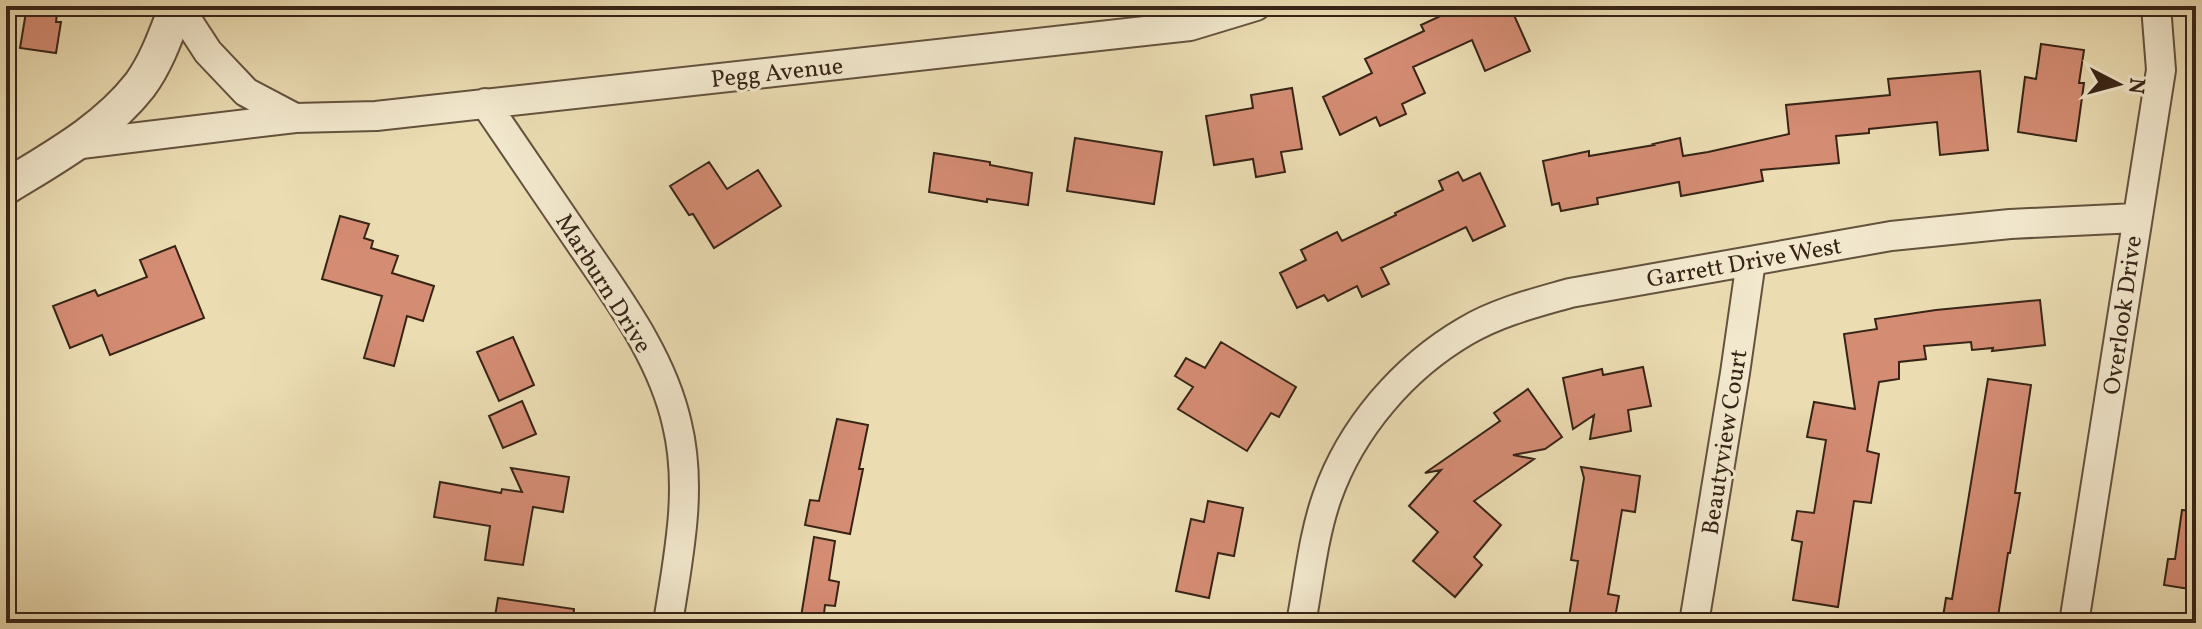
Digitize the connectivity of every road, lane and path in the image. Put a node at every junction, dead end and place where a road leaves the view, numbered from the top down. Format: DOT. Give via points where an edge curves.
graph roads {
  1 [pos="178,6"];
  2 [pos="1256,6"];
  3 [pos="2156,6"];
  4 [pos="485,103"];
  5 [pos="295,118"];
  6 [pos="73,145"];
  7 [pos="6,187"];
  8 [pos="2136,218"];
  9 [pos="1751,261"];
  10 [pos="668,623"];
  11 [pos="1301,623"];
  12 [pos="1694,623"];
  13 [pos="2074,623"];
  1 -- 5 [label="street, Pegg Avenue" via="208,52 246,92"];
  1 -- 6 [label="street" via="140,84"];
  2 -- 4 [label="street, Pegg Avenue" via="1190,26"];
  3 -- 8 [label="street, Overlook Drive" via="2161,70"];
  4 -- 5 [label="street, Pegg Avenue" via="376,116"];
  4 -- 10 [label="street, Marburn Drive" via="631,319 666,387 683,464 683,530"];
  5 -- 6 [label="street, Pegg Avenue"];
  6 -- 7 [label="street"];
  8 -- 9 [label="street, Garrett Drive West" via="1891,236"];
  8 -- 13 [label="street, Overlook Drive"];
  9 -- 11 [label="street, Garrett Drive West" via="1570,293 1519,308 1468,330 1427,357 1360,427 1340,464 1316,539"];
  9 -- 12 [label="street, Beautyview Court"];
}
